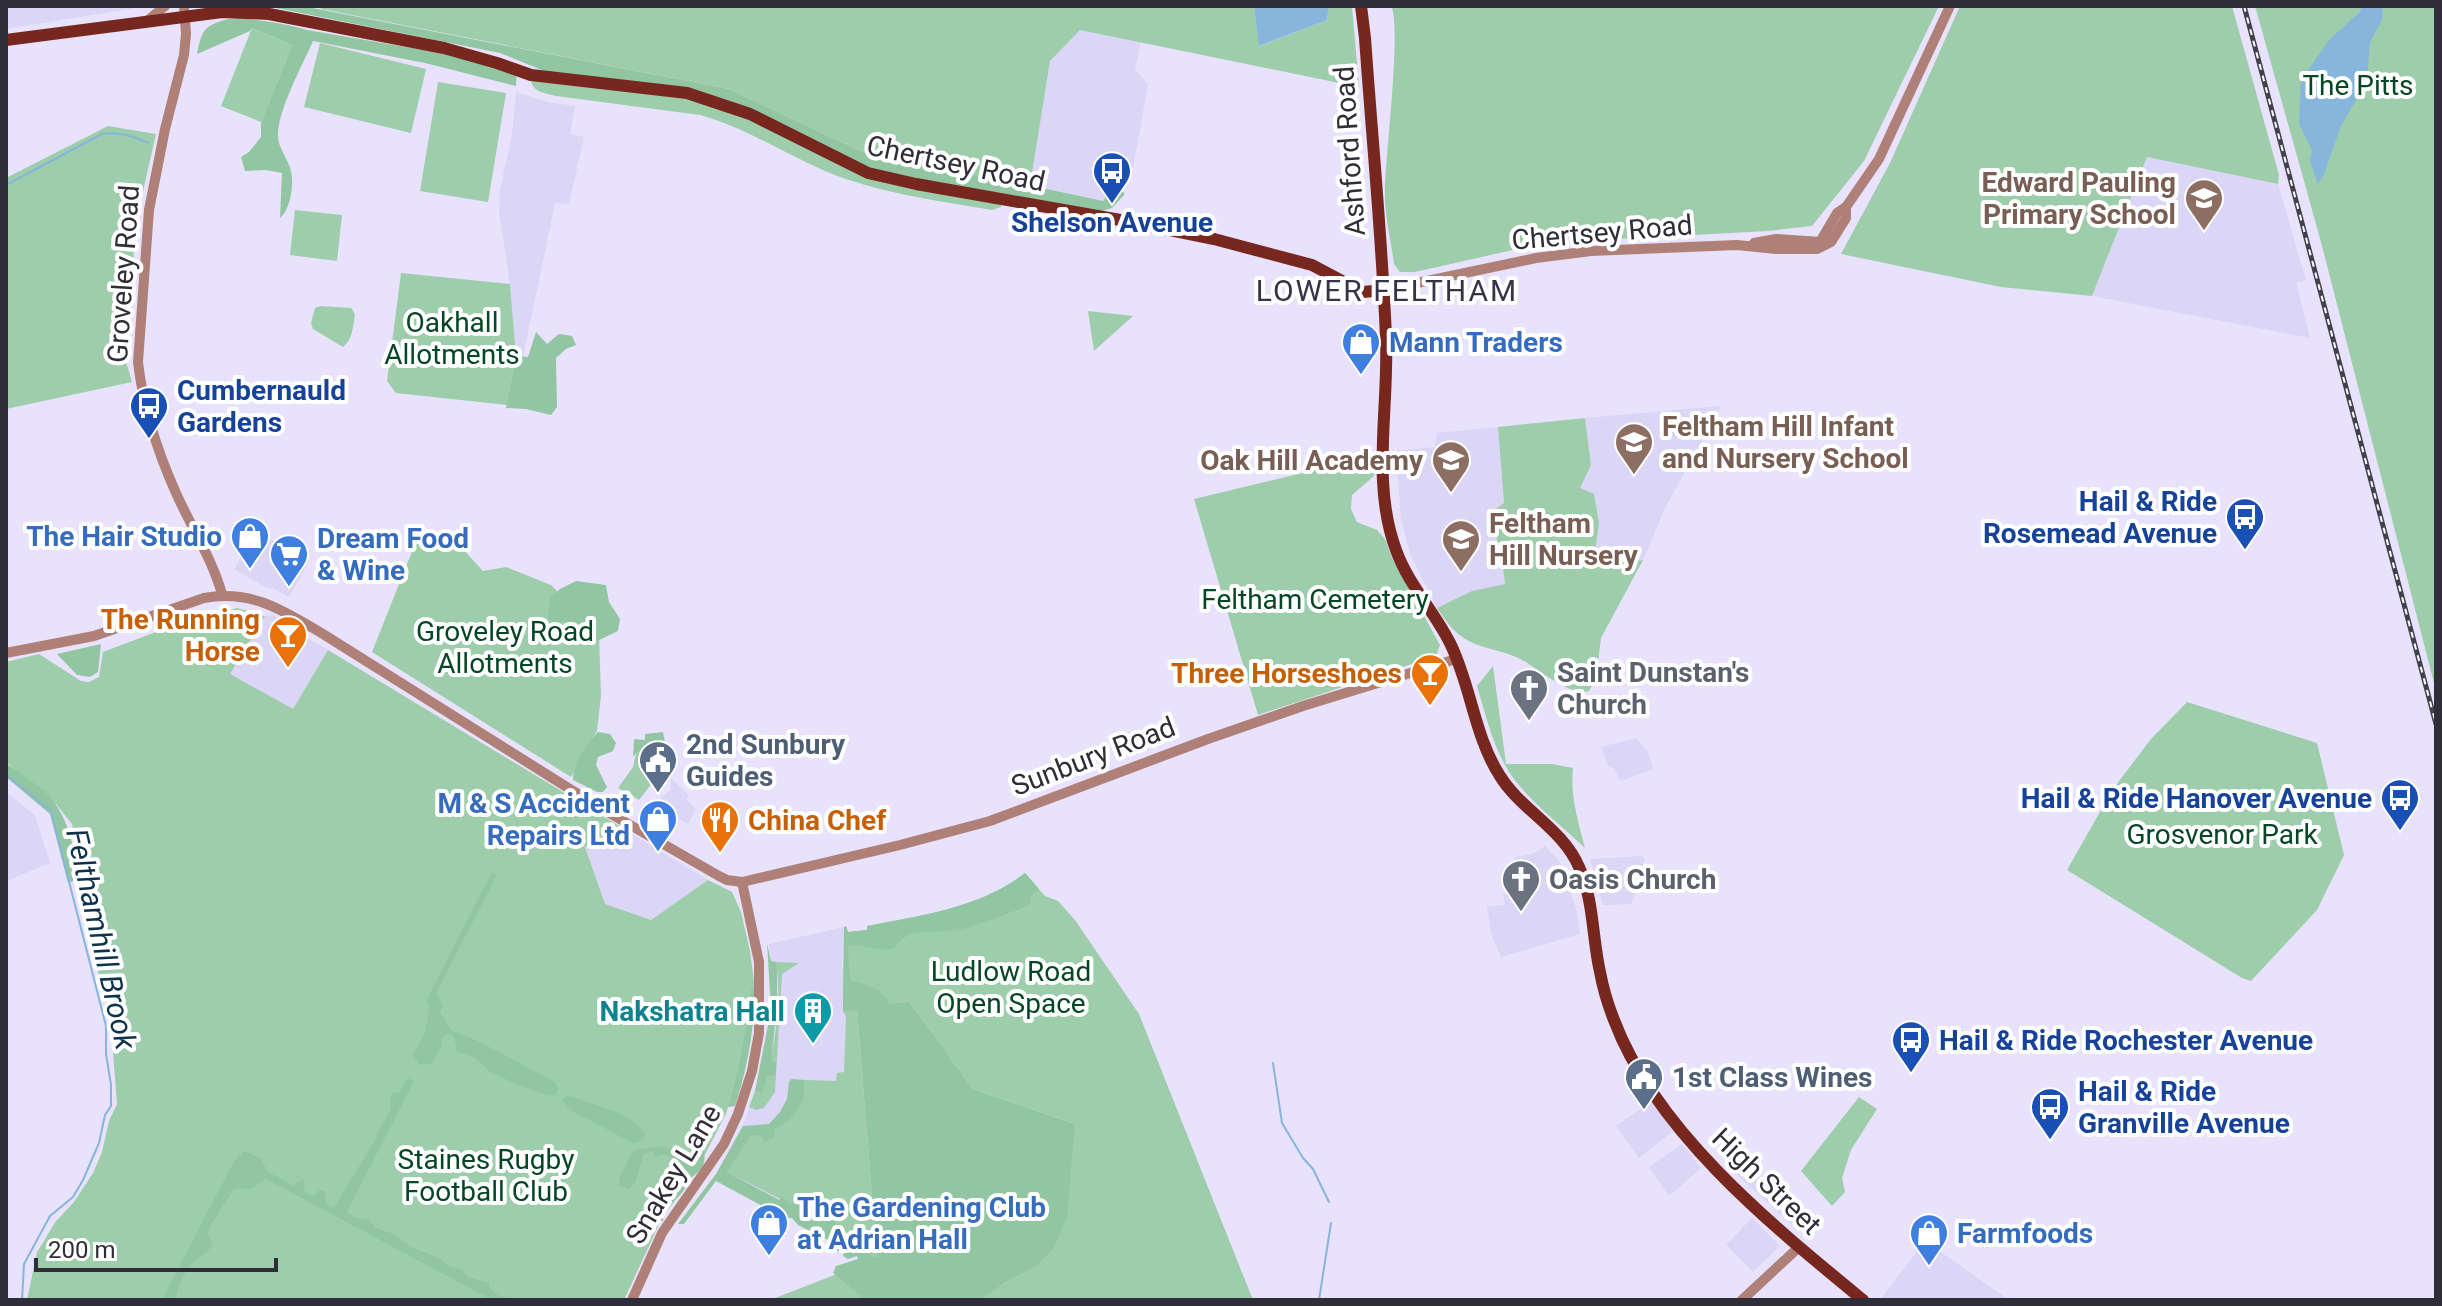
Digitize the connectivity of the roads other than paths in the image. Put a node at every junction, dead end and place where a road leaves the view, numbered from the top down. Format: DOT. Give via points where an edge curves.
graph roads {
  1 [pos="165,6"];
  2 [pos="1361,6"];
  3 [pos="1950,6"];
  4 [pos="216,9"];
  5 [pos="184,12"];
  6 [pos="144,23"];
  7 [pos="6,40"];
  8 [pos="1384,290"];
  9 [pos="222,594"];
  10 [pos="6,653"];
  11 [pos="1456,659"];
  12 [pos="742,882"];
  13 [pos="1799,1247"];
  14 [pos="632,1300"];
  15 [pos="1742,1300"];
  16 [pos="1863,1300"];
  1 -- 6 [label="street"];
  2 -- 8 [label="main road, Ashford Road"];
  3 -- 8 [label="street, Chertsey Road" via="1879,159 1837,213 1826,242 1776,239 1542,257"];
  4 -- 5 [label="main road, Chertsey Road"];
  4 -- 8 [label="main road, Chertsey Road" via="444,48 531,75 687,93 764,120 868,173 1227,242 1312,265 1363,292"];
  5 -- 6 [label="main road, Chertsey Road"];
  5 -- 9 [label="street, Groveley Road" via="184,55 149,210 138,362 150,420 175,491"];
  6 -- 7 [label="main road, Chertsey Road"];
  8 -- 11 [label="main road, Ashford Road" via="1383,474 1389,525 1398,556"];
  9 -- 10 [label="street" via="94,636"];
  9 -- 12 [label="street" via="278,607 631,826 719,876"];
  11 -- 12 [label="street, Sunbury Road" via="1222,734 990,821"];
  11 -- 13 [label="main road, High Street" via="1491,762 1579,867 1600,973 1633,1060 1683,1132"];
  12 -- 14 [label="street, Snakey Lane" via="759,962 759,1033 752,1071 724,1144 662,1233"];
  13 -- 15 [label="street"];
  13 -- 16 [label="main road, High Street"];
}
